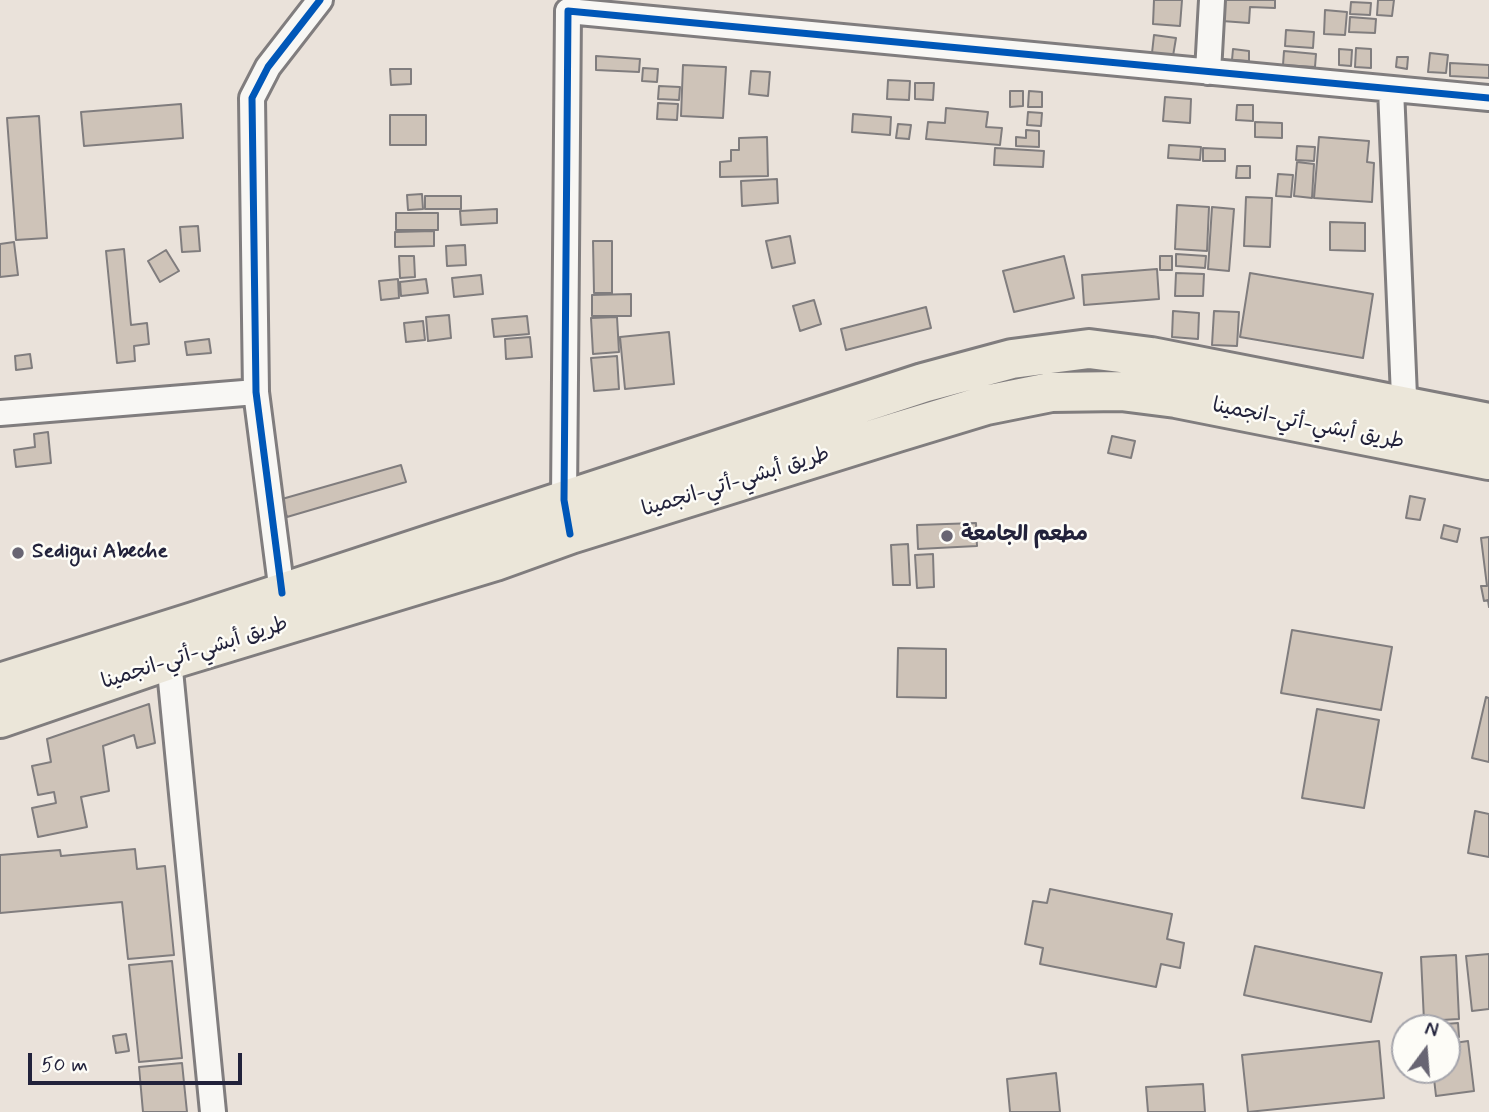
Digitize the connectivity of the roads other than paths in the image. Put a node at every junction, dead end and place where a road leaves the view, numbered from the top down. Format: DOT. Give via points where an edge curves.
graph roads {
  1 [pos="320,0"];
  2 [pos="1212,0"];
  3 [pos="569,6"];
  4 [pos="1208,72"];
  5 [pos="1391,89"];
  6 [pos="1489,98"];
  7 [pos="257,392"];
  8 [pos="1405,407"];
  9 [pos="0,413"];
  10 [pos="1489,423"];
  11 [pos="1404,444"];
  12 [pos="1489,460"];
  13 [pos="567,517"];
  14 [pos="282,593"];
  15 [pos="169,660"];
  16 [pos="0,683"];
  17 [pos="0,718"];
  18 [pos="213,1112"];
  1 -- 7 [label="street" via="268,67 252,98"];
  2 -- 4 [label="street"];
  3 -- 4 [label="street"];
  3 -- 13 [label="street"];
  4 -- 5 [label="street"];
  5 -- 6 [label="street"];
  5 -- 8 [label="street"];
  7 -- 9 [label="street"];
  7 -- 14 [label="street"];
  8 -- 10 [label="highway"];
  8 -- 11 [label="street"];
  8 -- 13 [label="highway" via="1151,357 1089,349 1044,353 923,383"];
  11 -- 12 [label="highway, طريق أبشي-أتي-انجمينا"];
  11 -- 13 [label="highway, طريق أبشي-أتي-انجمينا" via="1176,398 1121,391 1051,392 986,405"];
  13 -- 14 [label="highway"];
  13 -- 15 [label="highway, طريق أبشي-أتي-انجمينا" via="495,561"];
  14 -- 16 [label="highway"];
  15 -- 17 [label="highway, طريق أبشي-أتي-انجمينا"];
  15 -- 18 [label="street"];
}
